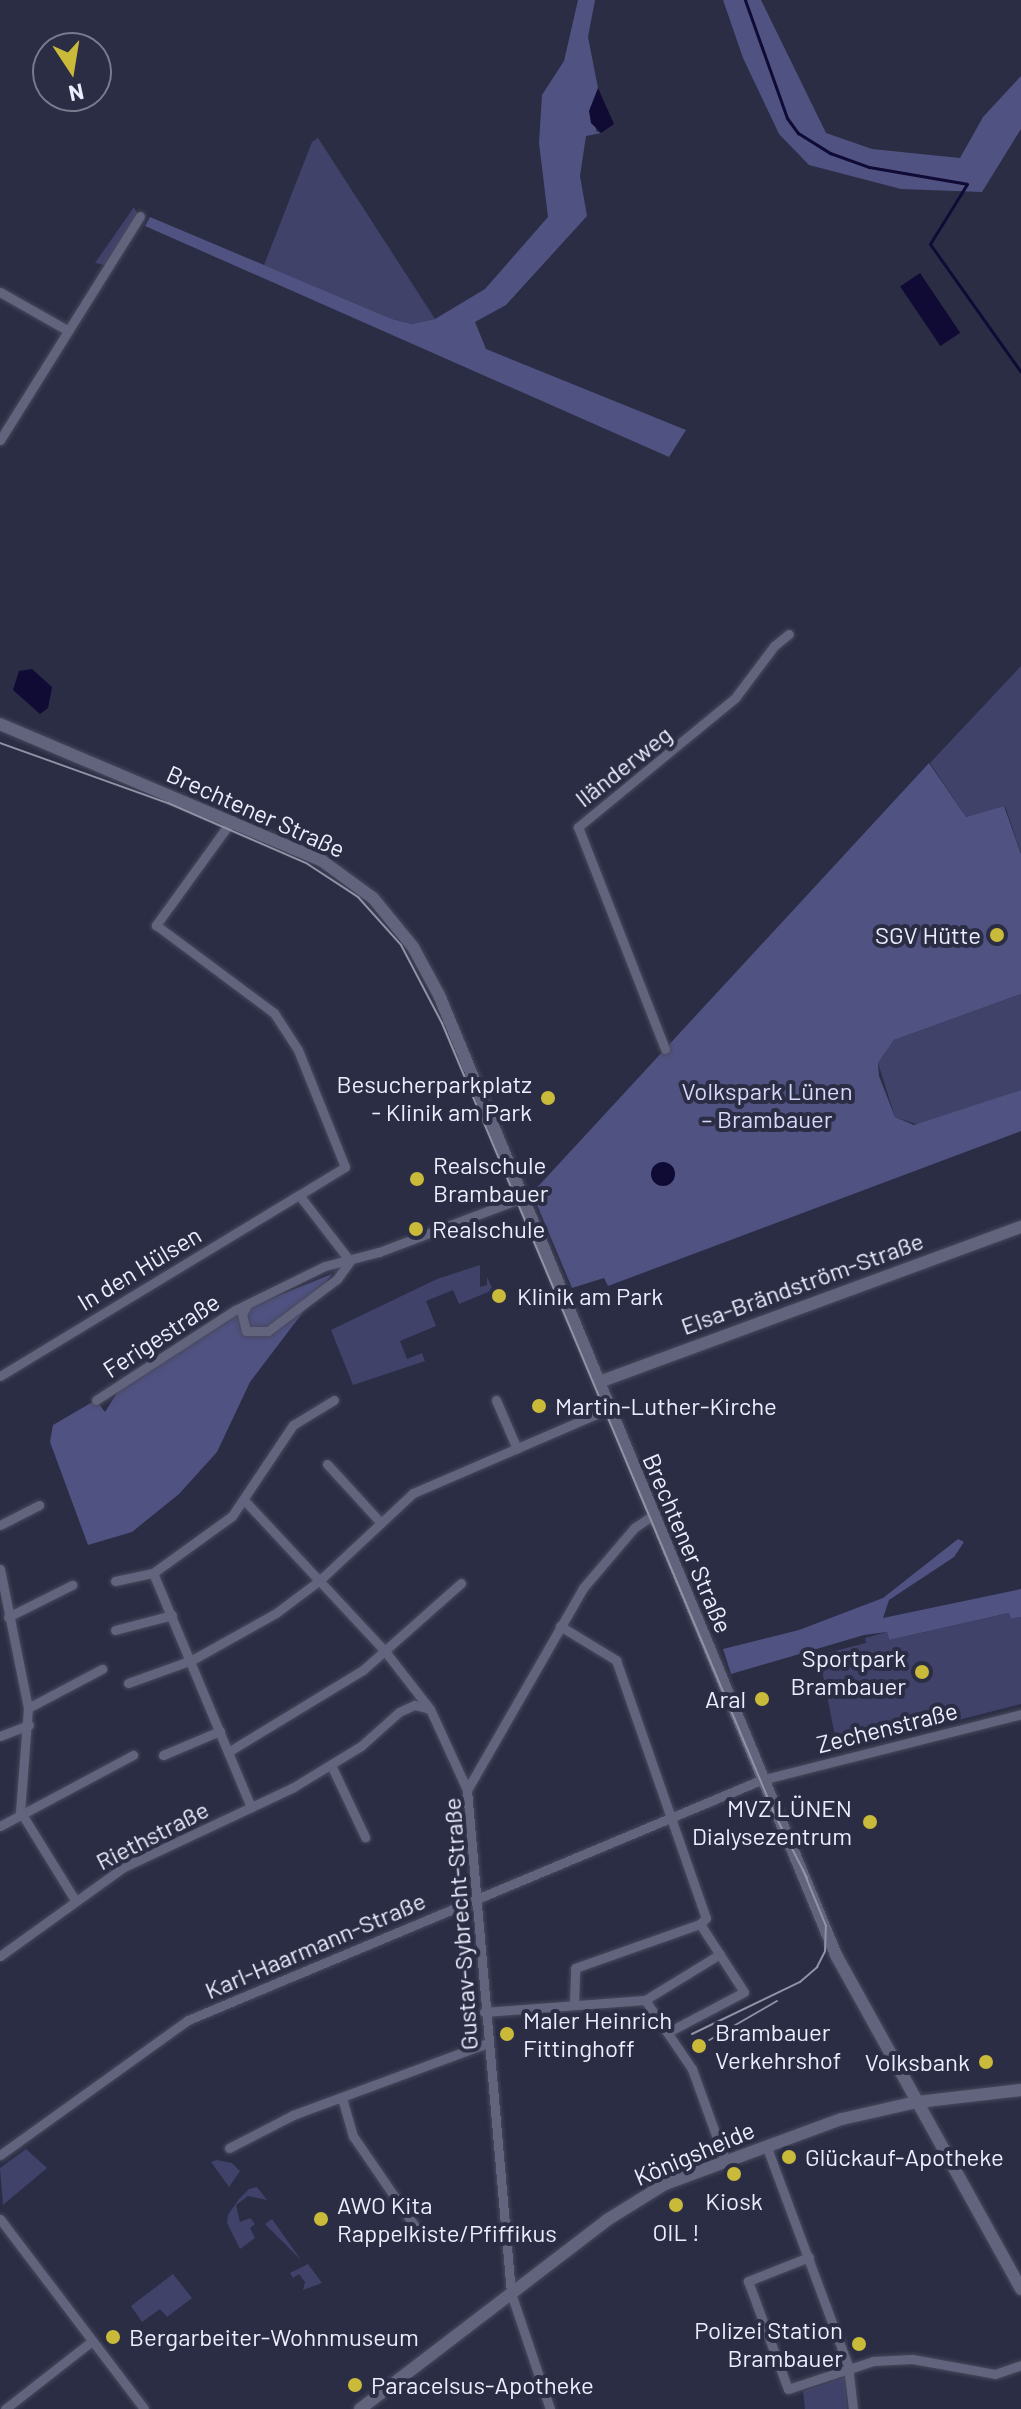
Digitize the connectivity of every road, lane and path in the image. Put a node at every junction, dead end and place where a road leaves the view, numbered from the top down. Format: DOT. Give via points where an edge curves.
graph roads {
  1 [pos="140,216"];
  2 [pos="0,292"];
  3 [pos="67,330"];
  4 [pos="0,440"];
  5 [pos="789,634"];
  6 [pos="0,724"];
  7 [pos="232,820"];
  8 [pos="665,1049"];
  9 [pos="299,1195"];
  10 [pos="522,1198"];
  11 [pos="1021,1227"];
  12 [pos="350,1261"];
  13 [pos="248,1303"];
  14 [pos="0,1376"];
  15 [pos="599,1382"];
  16 [pos="96,1400"];
  17 [pos="334,1400"];
  18 [pos="496,1400"];
  19 [pos="608,1409"];
  20 [pos="517,1449"];
  21 [pos="327,1464"];
  22 [pos="245,1501"];
  23 [pos="39,1505"];
  24 [pos="653,1515"];
  25 [pos="381,1523"];
  26 [pos="0,1525"];
  27 [pos="0,1569"];
  28 [pos="153,1573"];
  29 [pos="320,1580"];
  30 [pos="115,1581"];
  31 [pos="461,1583"];
  32 [pos="72,1585"];
  33 [pos="172,1615"];
  34 [pos="8,1617"];
  35 [pos="560,1626"];
  36 [pos="115,1630"];
  37 [pos="5,1631"];
  38 [pos="384,1650"];
  39 [pos="192,1660"];
  40 [pos="102,1669"];
  41 [pos="128,1683"];
  42 [pos="28,1708"];
  43 [pos="430,1709"];
  44 [pos="1021,1714"];
  45 [pos="29,1725"];
  46 [pos="220,1731"];
  47 [pos="0,1736"];
  48 [pos="228,1752"];
  49 [pos="133,1755"];
  50 [pos="163,1755"];
  51 [pos="331,1765"];
  52 [pos="763,1780"];
  53 [pos="467,1790"];
  54 [pos="251,1807"];
  55 [pos="20,1811"];
  56 [pos="671,1817"];
  57 [pos="0,1826"];
  58 [pos="365,1837"];
  59 [pos="477,1897"];
  60 [pos="75,1900"];
  61 [pos="703,1921"];
  62 [pos="720,1954"];
  63 [pos="0,1956"];
  64 [pos="645,2000"];
  65 [pos="574,2004"];
  66 [pos="484,2012"];
  67 [pos="670,2031"];
  68 [pos="488,2043"];
  69 [pos="1021,2090"];
  70 [pos="342,2098"];
  71 [pos="917,2102"];
  72 [pos="766,2145"];
  73 [pos="229,2148"];
  74 [pos="0,2155"];
  75 [pos="725,2160"];
  76 [pos="0,2219"];
  77 [pos="416,2228"];
  78 [pos="809,2257"];
  79 [pos="1021,2289"];
  80 [pos="511,2293"];
  81 [pos="92,2341"];
  82 [pos="1021,2365"];
  83 [pos="848,2366"];
  84 [pos="5,2409"];
  85 [pos="144,2409"];
  86 [pos="360,2409"];
  87 [pos="550,2409"];
  88 [pos="853,2409"];
  1 -- 3 [label="street"];
  2 -- 3 [label="street"];
  3 -- 4 [label="street"];
  5 -- 8 [label="street, Iländerweg" via="735,698 578,827"];
  6 -- 7 [label="main road, Brechtener Straße"];
  7 -- 9 [label="street, In den Hülsen" via="156,925 274,1013 298,1050 345,1167"];
  7 -- 10 [label="main road, Brechtener Straße" via="337,870 399,926 433,983"];
  9 -- 12 [label="street"];
  9 -- 14 [label="street, In den Hülsen"];
  10 -- 12 [label="street, Ferigestraße"];
  10 -- 15 [label="main road, Brechtener Straße"];
  11 -- 15 [label="main road, Elsa-Brändström-Straße"];
  12 -- 13 [label="street, Ferigestraße" via="325,1266"];
  12 -- 13 [label="street, Ferigestraße" via="316,1296 258,1334 246,1331 242,1322"];
  13 -- 16 [label="street, Ferigestraße"];
  15 -- 19 [label="main road, Brechtener Straße"];
  17 -- 22 [label="street" via="293,1425 266,1458"];
  18 -- 20 [label="street"];
  19 -- 20 [label="street"];
  19 -- 24 [label="main road, Brechtener Straße"];
  20 -- 25 [label="street" via="413,1493"];
  21 -- 25 [label="street"];
  22 -- 28 [label="street" via="192,1548"];
  22 -- 29 [label="street"];
  23 -- 26 [label="street"];
  24 -- 35 [label="street, Gustav-Sybrecht-Straße" via="619,1545"];
  24 -- 52 [label="main road, Brechtener Straße"];
  25 -- 29 [label="street"];
  27 -- 34 [label="street"];
  28 -- 30 [label="street"];
  28 -- 33 [label="street"];
  29 -- 38 [label="street"];
  29 -- 39 [label="street" via="243,1634"];
  31 -- 38 [label="street"];
  32 -- 34 [label="street"];
  33 -- 36 [label="street"];
  33 -- 39 [label="street"];
  34 -- 37 [label="street"];
  35 -- 53 [label="street, Gustav-Sybrecht-Straße"];
  35 -- 56 [label="street" via="616,1660"];
  37 -- 42 [label="street"];
  38 -- 43 [label="street"];
  38 -- 48 [label="street" via="363,1670"];
  39 -- 41 [label="street"];
  39 -- 46 [label="street"];
  40 -- 42 [label="street"];
  42 -- 45 [label="street"];
  43 -- 51 [label="street, Riethstraße" via="414,1705 399,1712"];
  43 -- 53 [label="street"];
  44 -- 52 [label="street, Zechenstraße"];
  45 -- 47 [label="street"];
  45 -- 55 [label="street"];
  46 -- 48 [label="street"];
  46 -- 50 [label="street"];
  48 -- 54 [label="street"];
  49 -- 55 [label="street"];
  51 -- 54 [label="street, Riethstraße"];
  51 -- 58 [label="street"];
  52 -- 56 [label="street, Karl-Haarmann-Straße"];
  52 -- 71 [label="main road, Brechtener Straße" via="836,1955"];
  53 -- 59 [label="street, Gustav-Sybrecht-Straße"];
  54 -- 60 [label="street, Riethstraße" via="124,1867"];
  55 -- 57 [label="street"];
  55 -- 60 [label="street"];
  56 -- 59 [label="street, Karl-Haarmann-Straße"];
  56 -- 61 [label="street"];
  59 -- 66 [label="street, Gustav-Sybrecht-Straße"];
  59 -- 74 [label="street, Karl-Haarmann-Straße" via="175,2027"];
  60 -- 63 [label="street, Riethstraße"];
  61 -- 62 [label="street"];
  61 -- 65 [label="street" via="575,1968"];
  62 -- 64 [label="street"];
  62 -- 67 [label="street" via="744,1992"];
  64 -- 65 [label="street"];
  64 -- 67 [label="street"];
  65 -- 66 [label="street"];
  66 -- 68 [label="street, Gustav-Sybrecht-Straße"];
  67 -- 75 [label="street" via="692,2069"];
  68 -- 70 [label="street"];
  68 -- 80 [label="street, Gustav-Sybrecht-Straße"];
  69 -- 71 [label="main road, Königsheide"];
  70 -- 73 [label="street"];
  70 -- 77 [label="street" via="353,2136"];
  71 -- 72 [label="main road, Königsheide" via="842,2119"];
  71 -- 79 [label="main road, Brechtener Straße"];
  72 -- 75 [label="main road, Königsheide"];
  72 -- 78 [label="street"];
  75 -- 80 [label="main road, Königsheide" via="641,2197"];
  76 -- 81 [label="street"];
  78 -- 83 [label="street"];
  78 -- 83 [label="street" via="748,2281 788,2389"];
  80 -- 86 [label="main road, Königsheide"];
  80 -- 87 [label="street, Gustav-Sybrecht-Straße"];
  81 -- 84 [label="street"];
  81 -- 85 [label="street"];
  82 -- 83 [label="street" via="995,2374 912,2359"];
  83 -- 88 [label="street"];
}
